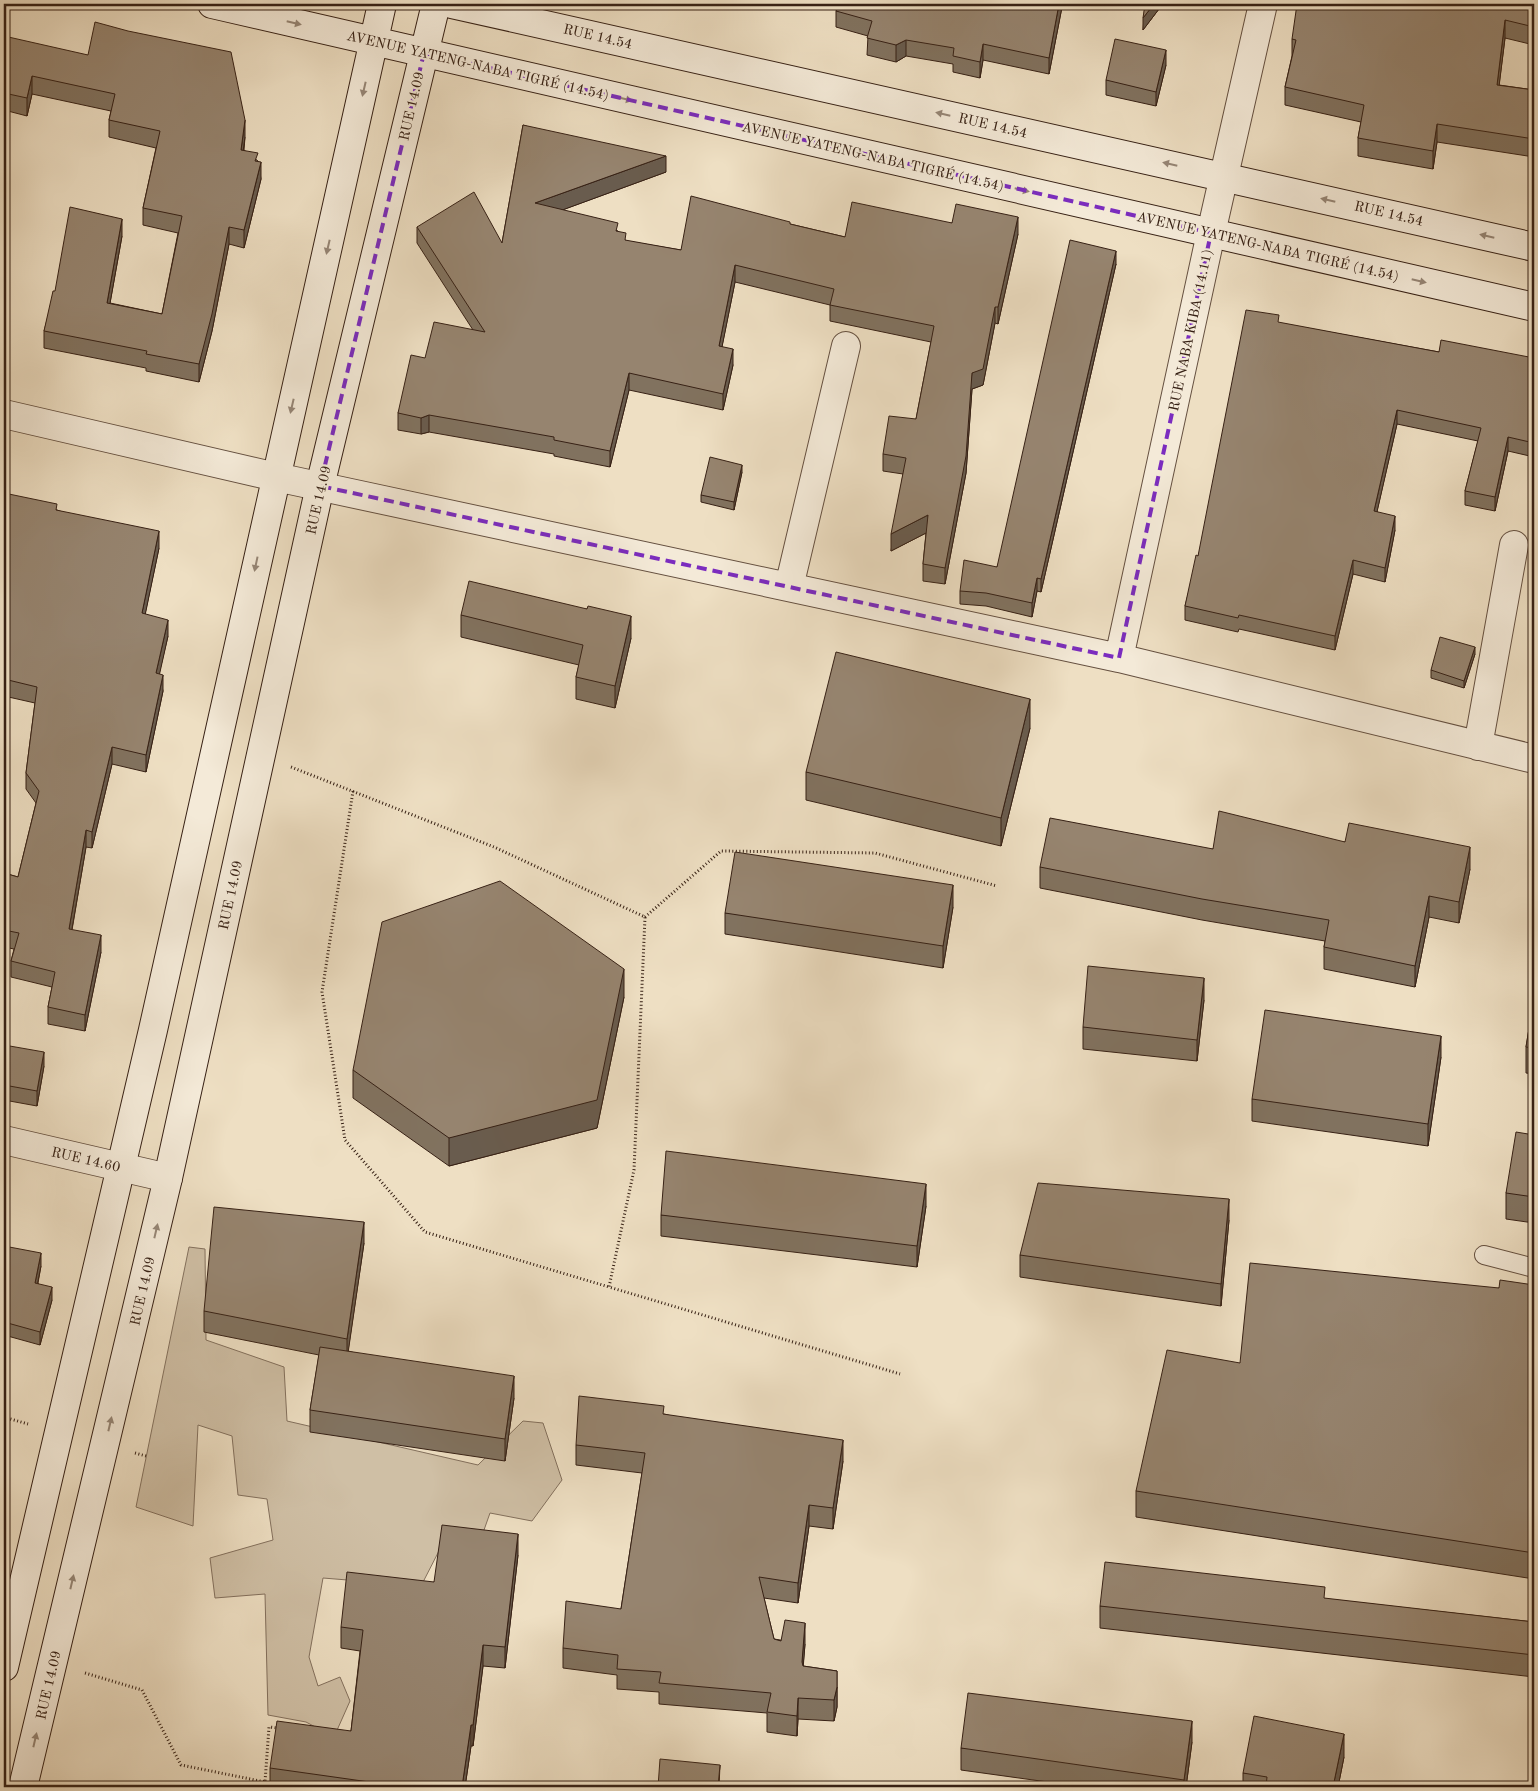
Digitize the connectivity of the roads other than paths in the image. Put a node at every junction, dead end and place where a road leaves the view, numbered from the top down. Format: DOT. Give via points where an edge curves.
graph roads {
  1 [pos="212,4"];
  2 [pos="382,4"];
  3 [pos="436,4"];
  4 [pos="452,4"];
  5 [pos="1263,4"];
  6 [pos="374,41"];
  7 [pos="424,53"];
  8 [pos="1225,177"];
  9 [pos="1211,233"];
  10 [pos="1534,247"];
  11 [pos="1534,307"];
  12 [pos="846,346"];
  13 [pos="4,414"];
  14 [pos="276,477"];
  15 [pos="320,486"];
  16 [pos="1514,545"];
  17 [pos="789,587"];
  18 [pos="1119,658"];
  19 [pos="1478,746"];
  20 [pos="1534,759"];
  21 [pos="4,1140"];
  22 [pos="121,1168"];
  23 [pos="168,1178"];
  24 [pos="1484,1255"];
  25 [pos="1534,1268"];
  26 [pos="4,1666"];
  27 [pos="24,1787"];
  1 -- 6 [label="street, AVENUE YATENG-NABA TIGRÉ (14.54), one-way"];
  2 -- 6 [label="street"];
  3 -- 7 [label="street, RUE 14.09"];
  8 -- 4 [label="street, RUE 14.54, one-way"];
  5 -- 8 [label="street, RUE NABA KIBA (14.11)"];
  6 -- 7 [label="street, AVENUE YATENG-NABA TIGRÉ (14.54)"];
  6 -- 14 [label="street, one-way"];
  7 -- 9 [label="street, AVENUE YATENG-NABA TIGRÉ (14.54), one-way"];
  7 -- 15 [label="street, RUE 14.09"];
  8 -- 9 [label="street, RUE NABA KIBA (14.11)"];
  10 -- 8 [label="street, RUE 14.54, one-way"];
  9 -- 11 [label="street, AVENUE YATENG-NABA TIGRÉ (14.54), one-way"];
  9 -- 18 [label="street, RUE NABA KIBA (14.11)"];
  12 -- 17 [label="street"];
  13 -- 14 [label="street"];
  14 -- 15 [label="street"];
  14 -- 22 [label="street, one-way"];
  15 -- 17 [label="street"];
  15 -- 23 [label="street, RUE 14.09"];
  16 -- 19 [label="street"];
  17 -- 18 [label="street"];
  18 -- 19 [label="street"];
  19 -- 20 [label="street"];
  21 -- 22 [label="street, RUE 14.60"];
  22 -- 23 [label="street, RUE 14.60"];
  22 -- 26 [label="street"];
  27 -- 23 [label="street, RUE 14.09, one-way"];
  24 -- 25 [label="lane"];
}
